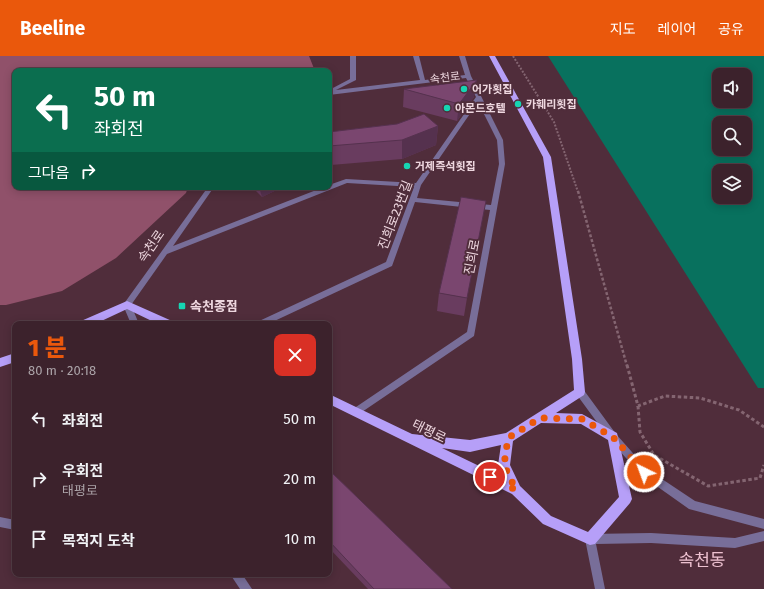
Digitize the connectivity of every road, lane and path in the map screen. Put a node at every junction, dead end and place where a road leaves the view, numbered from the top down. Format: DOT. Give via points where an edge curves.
graph roads {
  1 [pos="353,56"];
  2 [pos="416,56"];
  3 [pos="462,56"];
  4 [pos="492,56"];
  5 [pos="513,56"];
  6 [pos="468,76"];
  7 [pos="423,81"];
  8 [pos="332,91"];
  9 [pos="332,93"];
  10 [pos="478,98"];
  11 [pos="418,185"];
  12 [pos="332,186"];
  13 [pos="209,190"];
  14 [pos="323,190"];
  15 [pos="413,200"];
  16 [pos="494,208"];
  17 [pos="165,252"];
  18 [pos="127,305"];
  19 [pos="92,321"];
  20 [pos="133,321"];
  21 [pos="162,321"];
  22 [pos="266,321"];
  23 [pos="12,358"];
  24 [pos="0,364"];
  25 [pos="580,392"];
  26 [pos="332,400"];
  27 [pos="638,406"];
  28 [pos="356,412"];
  29 [pos="540,418"];
  30 [pos="764,427"];
  31 [pos="613,437"];
  32 [pos="508,438"];
  33 [pos="413,439"];
  34 [pos="764,465"];
  35 [pos="516,490"];
  36 [pos="0,522"];
  37 [pos="12,524"];
  38 [pos="764,524"];
  39 [pos="764,536"];
  40 [pos="590,540"];
  41 [pos="238,577"];
  42 [pos="247,589"];
  43 [pos="600,589"];
  1 -- 8 [label="street, 속천로" via="353,80"];
  2 -- 7 [label="street, 속천로"];
  3 -- 6 [label="street, 진희로"];
  4 -- 25 [label="main road" via="547,157"];
  5 -- 27 [label="path" via="554,122 581,200"];
  6 -- 7 [label="street, 속천로"];
  6 -- 10 [label="street, 진희로"];
  7 -- 9 [label="street, 속천로"];
  10 -- 11 [label="street, 진희로23번길"];
  10 -- 16 [label="street, 진희로" via="500,140 502,164"];
  11 -- 12 [label="street" via="346,181"];
  11 -- 15 [label="street, 진희로23번길"];
  13 -- 17 [label="street, 속천로"];
  14 -- 17 [label="street"];
  15 -- 16 [label="street"];
  15 -- 22 [label="street, 진희로23번길" via="390,264"];
  16 -- 28 [label="street, 진희로" via="471,334"];
  17 -- 18 [label="street, 속천로"];
  18 -- 19 [label="main road"];
  18 -- 20 [label="street"];
  18 -- 21 [label="main road"];
  23 -- 24 [label="main road"];
  25 -- 29 [label="main road"];
  25 -- 31 [label="street"];
  26 -- 28 [label="main road, 태평로"];
  27 -- 30 [label="path" via="665,396 700,398 738,410"];
  27 -- 34 [label="path" via="640,432 654,455 708,486 760,478"];
  28 -- 33 [label="main road, 태평로"];
  29 -- 31 [label="main road" via="582,419"];
  29 -- 32 [label="main road"];
  31 -- 38 [label="street" via="644,472 693,505"];
  31 -- 40 [label="main road" via="626,499"];
  32 -- 33 [label="main road" via="470,446"];
  32 -- 35 [label="main road" via="504,465"];
  33 -- 35 [label="main road, 태평로"];
  35 -- 40 [label="main road" via="547,520"];
  36 -- 37 [label="street"];
  39 -- 40 [label="street" via="735,543 651,538"];
  40 -- 43 [label="street"];
  41 -- 42 [label="street"];
}
